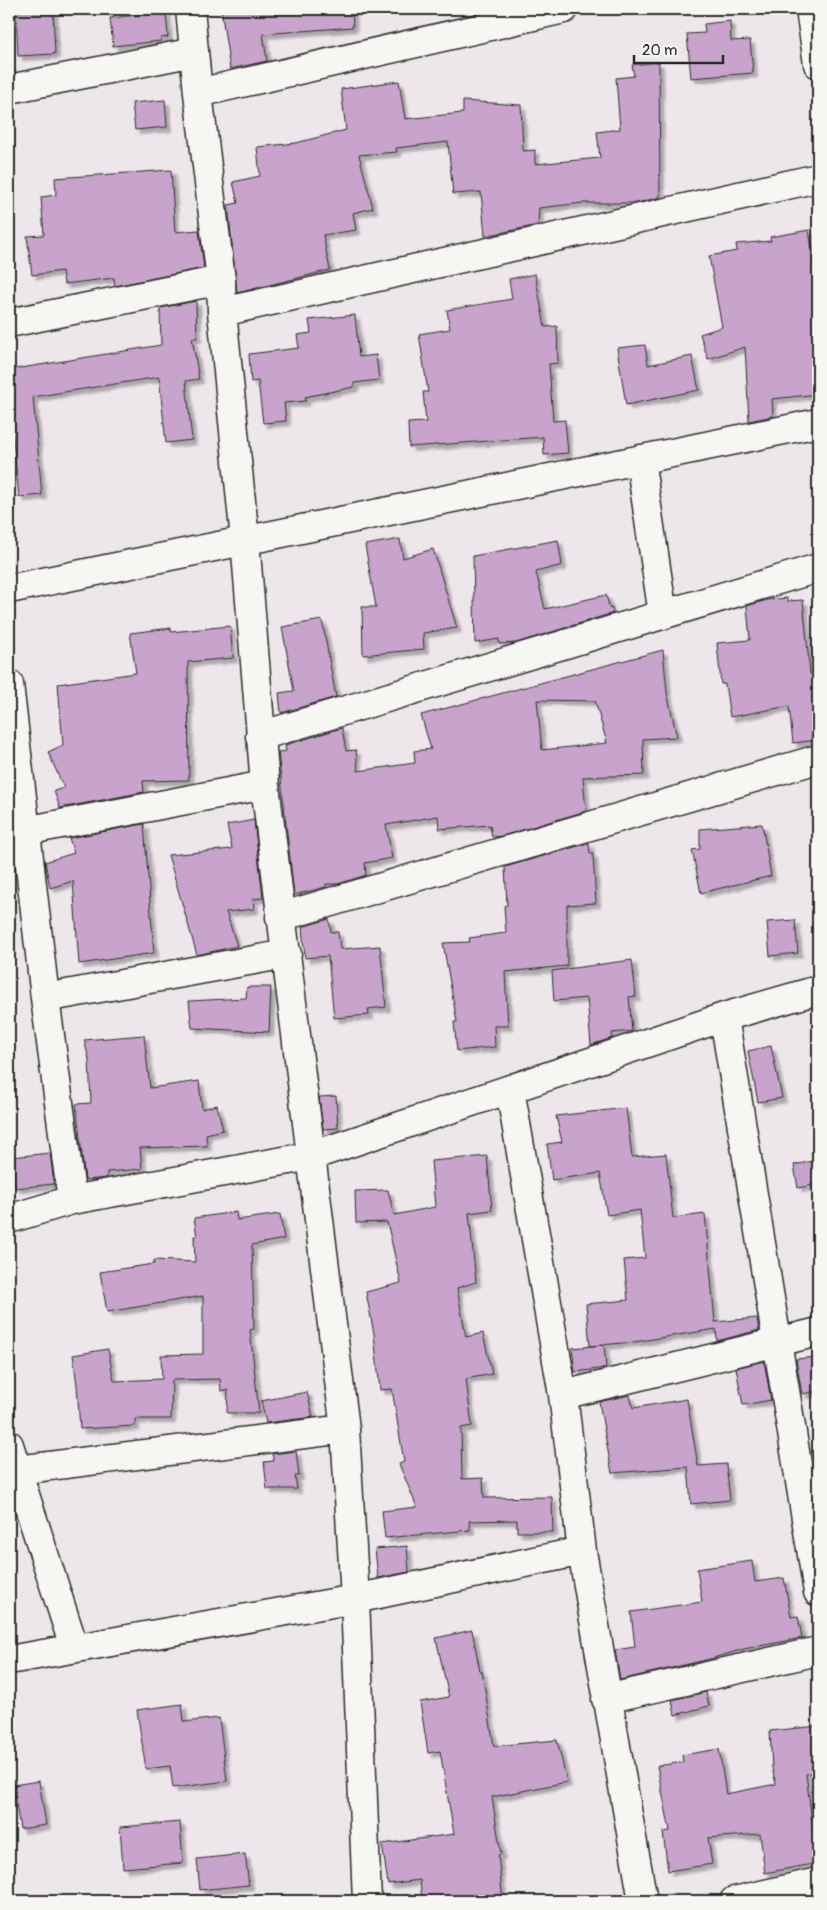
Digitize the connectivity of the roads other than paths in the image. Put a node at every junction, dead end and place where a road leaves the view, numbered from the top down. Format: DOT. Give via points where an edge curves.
graph roads {
  1 [pos="190,9"];
  2 [pos="564,9"];
  3 [pos="814,21"];
  4 [pos="194,52"];
  5 [pos="818,64"];
  6 [pos="9,89"];
  7 [pos="198,93"];
  8 [pos="818,178"];
  9 [pos="221,280"];
  10 [pos="222,312"];
  11 [pos="9,323"];
  12 [pos="818,424"];
  13 [pos="640,459"];
  14 [pos="245,540"];
  15 [pos="818,568"];
  16 [pos="9,589"];
  17 [pos="663,615"];
  18 [pos="9,684"];
  19 [pos="260,736"];
  20 [pos="818,759"];
  21 [pos="265,786"];
  22 [pos="18,831"];
  23 [pos="280,917"];
  24 [pos="287,954"];
  25 [pos="818,990"];
  26 [pos="45,998"];
  27 [pos="724,1017"];
  28 [pos="510,1089"];
  29 [pos="311,1156"];
  30 [pos="72,1200"];
  31 [pos="9,1218"];
  32 [pos="818,1332"];
  33 [pos="777,1342"];
  34 [pos="563,1395"];
  35 [pos="344,1428"];
  36 [pos="12,1462"];
  37 [pos="582,1551"];
  38 [pos="818,1592"];
  39 [pos="355,1599"];
  40 [pos="74,1647"];
  41 [pos="818,1651"];
  42 [pos="9,1660"];
  43 [pos="606,1699"];
  44 [pos="818,1882"];
  45 [pos="367,1901"];
  46 [pos="644,1901"];
  47 [pos="734,1901"];
  1 -- 4 [label="street"];
  2 -- 7 [label="street"];
  3 -- 5 [label="street"];
  4 -- 6 [label="street"];
  4 -- 7 [label="street"];
  7 -- 9 [label="street"];
  8 -- 10 [label="street"];
  9 -- 10 [label="street"];
  9 -- 11 [label="street"];
  10 -- 14 [label="street"];
  12 -- 13 [label="street"];
  13 -- 14 [label="street"];
  13 -- 17 [label="street"];
  14 -- 16 [label="street"];
  14 -- 19 [label="street"];
  15 -- 17 [label="street"];
  17 -- 19 [label="street"];
  18 -- 22 [label="street"];
  19 -- 21 [label="street"];
  20 -- 23 [label="street"];
  21 -- 22 [label="street"];
  21 -- 23 [label="street"];
  22 -- 26 [label="street"];
  23 -- 24 [label="street"];
  24 -- 26 [label="street"];
  24 -- 29 [label="street"];
  25 -- 27 [label="street"];
  26 -- 30 [label="street"];
  27 -- 28 [label="street"];
  27 -- 33 [label="street"];
  28 -- 29 [label="street"];
  28 -- 34 [label="street"];
  29 -- 30 [label="street"];
  29 -- 35 [label="street"];
  30 -- 31 [label="street"];
  32 -- 33 [label="street"];
  33 -- 34 [label="street"];
  33 -- 38 [label="street"];
  34 -- 37 [label="street"];
  35 -- 36 [label="street"];
  35 -- 39 [label="street"];
  36 -- 40 [label="street"];
  37 -- 39 [label="street"];
  37 -- 43 [label="street"];
  39 -- 40 [label="street"];
  39 -- 45 [label="street"];
  40 -- 42 [label="street"];
  41 -- 43 [label="street"];
  43 -- 46 [label="street"];
  44 -- 47 [label="street"];
}
